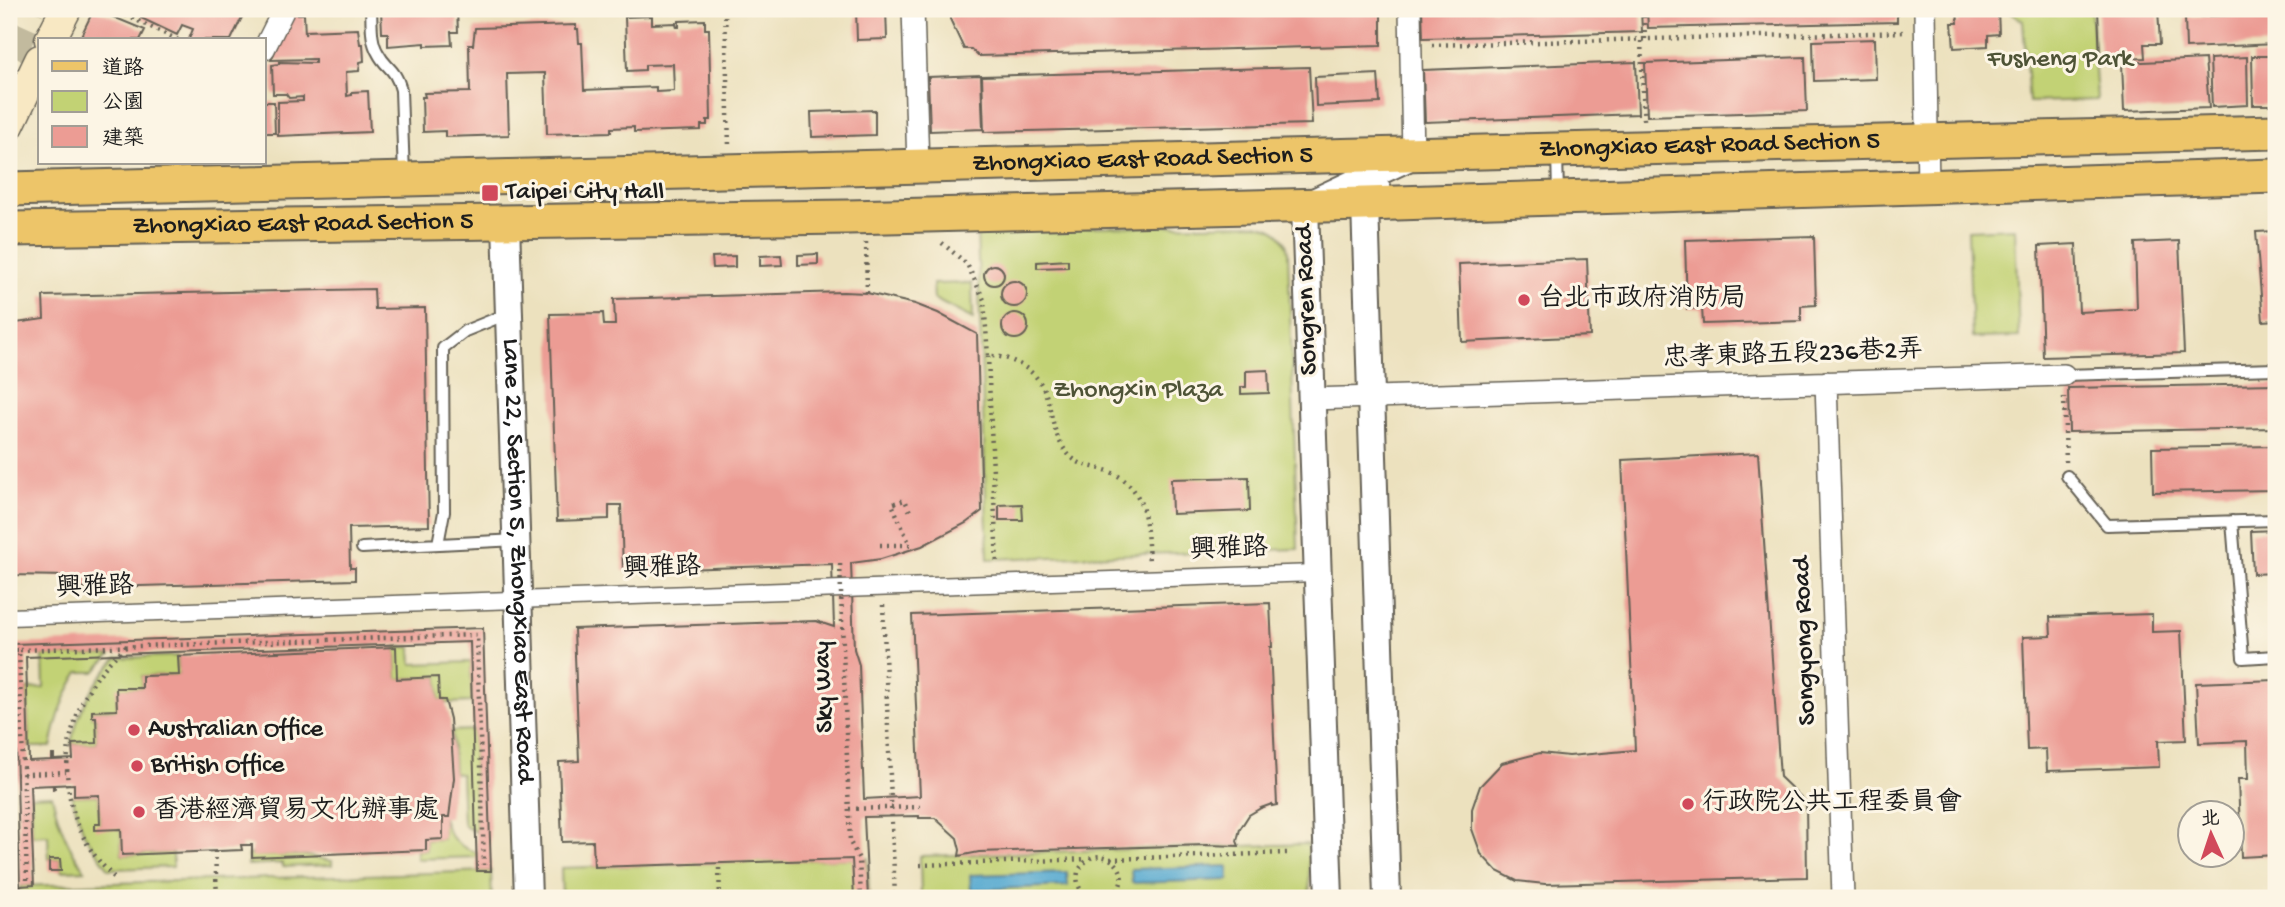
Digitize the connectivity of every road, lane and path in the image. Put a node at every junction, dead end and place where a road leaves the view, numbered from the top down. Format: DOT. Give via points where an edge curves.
graph roads {
  1 [pos="66,9"];
  2 [pos="113,9"];
  3 [pos="284,9"];
  4 [pos="371,9"];
  5 [pos="725,9"];
  6 [pos="913,9"];
  7 [pos="1409,9"];
  8 [pos="1644,9"];
  9 [pos="1925,9"];
  10 [pos="1925,31"];
  11 [pos="51,38"];
  12 [pos="174,38"];
  13 [pos="1643,41"];
  14 [pos="266,45"];
  15 [pos="1411,46"];
  16 [pos="38,61"];
  17 [pos="38,63"];
  18 [pos="9,85"];
  19 [pos="1644,122"];
  20 [pos="9,125"];
  21 [pos="2276,132"];
  22 [pos="1927,142"];
  23 [pos="1556,151"];
  24 [pos="1413,155"];
  25 [pos="918,166"];
  26 [pos="730,171"];
  27 [pos="208,173"];
  28 [pos="2276,176"];
  29 [pos="404,179"];
  30 [pos="1928,188"];
  31 [pos="9,189"];
  32 [pos="1558,198"];
  33 [pos="1365,204"];
  34 [pos="1305,206"];
  35 [pos="506,223"];
  36 [pos="9,229"];
  37 [pos="939,240"];
  38 [pos="866,241"];
  39 [pos="867,293"];
  40 [pos="509,313"];
  41 [pos="988,356"];
  42 [pos="2276,369"];
  43 [pos="2064,375"];
  44 [pos="1826,382"];
  45 [pos="1371,397"];
  46 [pos="1311,399"];
  47 [pos="2067,476"];
  48 [pos="911,514"];
  49 [pos="2276,520"];
  50 [pos="2232,522"];
  51 [pos="517,540"];
  52 [pos="438,544"];
  53 [pos="880,545"];
  54 [pos="362,548"];
  55 [pos="841,564"];
  56 [pos="997,572"];
  57 [pos="1317,573"];
  58 [pos="1150,578"];
  59 [pos="882,587"];
  60 [pos="519,600"];
  61 [pos="9,617"];
  62 [pos="128,646"];
  63 [pos="9,650"];
  64 [pos="19,650"];
  65 [pos="2276,656"];
  66 [pos="66,772"];
  67 [pos="23,774"];
  68 [pos="9,775"];
  69 [pos="920,807"];
  70 [pos="849,809"];
  71 [pos="215,851"];
  72 [pos="1288,853"];
  73 [pos="1087,859"];
  74 [pos="1110,859"];
  75 [pos="484,865"];
  76 [pos="920,865"];
  77 [pos="719,868"];
  78 [pos="114,877"];
  79 [pos="27,880"];
  80 [pos="216,898"];
  81 [pos="528,898"];
  82 [pos="720,898"];
  83 [pos="861,898"];
  84 [pos="895,898"];
  85 [pos="1090,898"];
  86 [pos="1109,898"];
  87 [pos="1329,898"];
  88 [pos="1387,898"];
  89 [pos="1843,898"];
  1 -- 11 [label="main road"];
  2 -- 12 [label="path"];
  3 -- 14 [label="street"];
  4 -- 29 [label="lane" via="372,39 378,54 398,77 401,90"];
  5 -- 26 [label="path"];
  6 -- 25 [label="street"];
  7 -- 15 [label="street"];
  8 -- 13 [label="path"];
  9 -- 10 [label="street"];
  10 -- 13 [label="path"];
  10 -- 22 [label="street"];
  13 -- 15 [label="path"];
  13 -- 19 [label="path"];
  15 -- 24 [label="street"];
  16 -- 18 [label="main road"];
  17 -- 20 [label="main road"];
  21 -- 22 [label="main road, Zhongxiao East Road Section 5"];
  22 -- 23 [label="main road, Zhongxiao East Road Section 5"];
  22 -- 30 [label="street"];
  23 -- 24 [label="main road, Zhongxiao East Road Section 5"];
  23 -- 32 [label="lane"];
  24 -- 25 [label="main road, Zhongxiao East Road Section 5"];
  24 -- 33 [label="street"];
  24 -- 34 [label="street, Songren Road"];
  25 -- 26 [label="main road, Zhongxiao East Road Section 5"];
  26 -- 29 [label="main road, Zhongxiao East Road Section 5"];
  27 -- 29 [label="main road, Zhongxiao East Road Section 5"];
  27 -- 31 [label="main road, Zhongxiao East Road Section 5"];
  28 -- 30 [label="main road, Zhongxiao East Road Section 5"];
  30 -- 32 [label="main road, Zhongxiao East Road Section 5"];
  32 -- 33 [label="main road, Zhongxiao East Road Section 5"];
  33 -- 34 [label="main road, Zhongxiao East Road Section 5"];
  33 -- 45 [label="street"];
  34 -- 35 [label="main road, Zhongxiao East Road Section 5"];
  34 -- 46 [label="street, Songren Road"];
  35 -- 36 [label="main road, Zhongxiao East Road Section 5"];
  35 -- 40 [label="street, Lane 22, Section 5, Zhongxiao East Road"];
  37 -- 41 [label="path" via="967,264 984,300"];
  38 -- 39 [label="path"];
  40 -- 51 [label="street, Lane 22, Section 5, Zhongxiao East Road"];
  40 -- 52 [label="lane" via="465,331 443,348 444,512"];
  41 -- 56 [label="path"];
  41 -- 58 [label="path" via="1001,356 1038,377 1049,399 1058,441 1071,457 1106,470 1131,486 1144,508"];
  42 -- 43 [label="lane, 忠孝東路五段236巷2弄"];
  43 -- 44 [label="street, 忠孝東路五段236巷2弄"];
  43 -- 47 [label="path"];
  44 -- 45 [label="street, 忠孝東路五段236巷2弄"];
  44 -- 89 [label="street, Songyong Road"];
  45 -- 46 [label="street, 忠孝東路五段236巷2弄"];
  45 -- 88 [label="street"];
  46 -- 57 [label="street, Songren Road"];
  47 -- 50 [label="lane" via="2107,525"];
  48 -- 53 [label="path" via="905,500 892,504 910,545"];
  49 -- 50 [label="lane"];
  50 -- 65 [label="lane" via="2243,658"];
  51 -- 52 [label="lane"];
  51 -- 60 [label="street, Lane 22, Section 5, Zhongxiao East Road"];
  52 -- 54 [label="lane"];
  55 -- 70 [label="path, Sky Way, bridge"];
  57 -- 58 [label="street, 興雅路"];
  57 -- 87 [label="street, Songren Road"];
  58 -- 59 [label="street, 興雅路"];
  59 -- 60 [label="street, 興雅路"];
  59 -- 84 [label="path"];
  60 -- 61 [label="street, 興雅路"];
  60 -- 81 [label="street, Lane 22, Section 5, Zhongxiao East Road"];
  62 -- 64 [label="path"];
  62 -- 66 [label="path" via="100,672 78,709"];
  62 -- 75 [label="path" via="477,635"];
  63 -- 64 [label="path"];
  64 -- 67 [label="path"];
  66 -- 67 [label="path"];
  66 -- 78 [label="path" via="82,835"];
  67 -- 68 [label="path"];
  67 -- 79 [label="path"];
  69 -- 70 [label="path, bridge"];
  70 -- 83 [label="path, Sky Way, bridge"];
  71 -- 80 [label="path"];
  72 -- 74 [label="path"];
  73 -- 74 [label="path"];
  73 -- 76 [label="path"];
  73 -- 85 [label="path" via="1079,868 1077,883"];
  74 -- 86 [label="path" via="1122,877"];
  77 -- 82 [label="path"];
}
